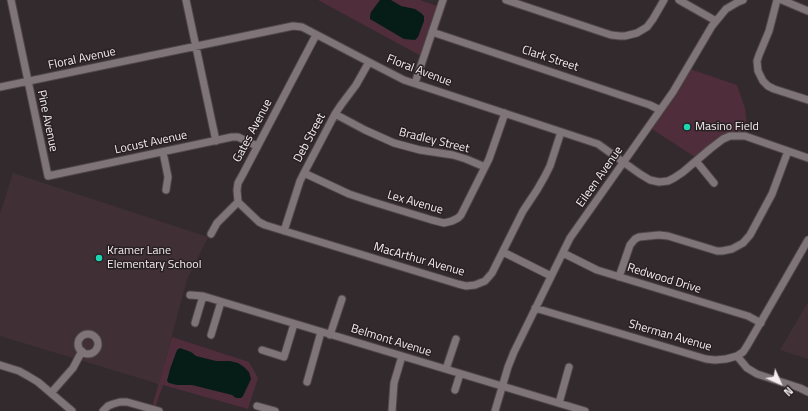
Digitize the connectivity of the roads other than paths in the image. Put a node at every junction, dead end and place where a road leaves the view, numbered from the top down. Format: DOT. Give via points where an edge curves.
graph roads {
  1 [pos="11,0"];
  2 [pos="186,0"];
  3 [pos="443,0"];
  4 [pos="506,0"];
  5 [pos="664,0"];
  6 [pos="680,0"];
  7 [pos="743,0"];
  8 [pos="777,0"];
  9 [pos="782,0"];
  10 [pos="522,2"];
  11 [pos="808,11"];
  12 [pos="716,21"];
  13 [pos="432,32"];
  14 [pos="316,35"];
  15 [pos="196,46"];
  16 [pos="369,62"];
  17 [pos="28,82"];
  18 [pos="415,83"];
  19 [pos="0,87"];
  20 [pos="808,100"];
  21 [pos="660,110"];
  22 [pos="505,113"];
  23 [pos="335,114"];
  24 [pos="561,132"];
  25 [pos="216,141"];
  26 [pos="257,146"];
  27 [pos="788,151"];
  28 [pos="163,152"];
  29 [pos="808,158"];
  30 [pos="696,161"];
  31 [pos="624,162"];
  32 [pos="485,167"];
  33 [pos="304,173"];
  34 [pos="48,176"];
  35 [pos="714,183"];
  36 [pos="166,190"];
  37 [pos="238,202"];
  38 [pos="284,231"];
  39 [pos="211,234"];
  40 [pos="808,240"];
  41 [pos="503,252"];
  42 [pos="563,253"];
  43 [pos="551,276"];
  44 [pos="619,277"];
  45 [pos="190,295"];
  46 [pos="203,296"];
  47 [pos="342,299"];
  48 [pos="221,302"];
  49 [pos="535,308"];
  50 [pos="761,322"];
  51 [pos="195,323"];
  52 [pos="294,324"];
  53 [pos="321,332"];
  54 [pos="211,334"];
  55 [pos="330,334"];
  56 [pos="456,339"];
  57 [pos="262,350"];
  58 [pos="82,351"];
  59 [pos="402,356"];
  60 [pos="737,356"];
  61 [pos="0,365"];
  62 [pos="569,367"];
  63 [pos="446,369"];
  64 [pos="460,374"];
  65 [pos="307,382"];
  66 [pos="503,386"];
  67 [pos="455,390"];
  68 [pos="808,392"];
  69 [pos="51,393"];
  70 [pos="559,403"];
  71 [pos="257,406"];
  72 [pos="72,411"];
  73 [pos="103,411"];
  74 [pos="159,411"];
  75 [pos="275,411"];
  76 [pos="392,411"];
  77 [pos="495,411"];
  78 [pos="585,411"];
  1 -- 17 [label="street, Pine Avenue"];
  2 -- 15 [label="street"];
  3 -- 13 [label="street"];
  4 -- 10 [label="street"];
  5 -- 10 [label="street" via="647,27 625,36 611,35"];
  6 -- 12 [label="street"];
  7 -- 12 [label="street, Eileen Avenue" via="726,9"];
  8 -- 20 [label="street" via="769,31 757,61 758,71 763,81 774,89"];
  9 -- 11 [label="street"];
  12 -- 21 [label="street, Eileen Avenue"];
  13 -- 18 [label="street"];
  13 -- 21 [label="street, Clark Street" via="650,104"];
  14 -- 15 [label="street, Floral Avenue" via="302,27 293,26"];
  14 -- 16 [label="street, Floral Avenue"];
  14 -- 26 [label="street, Gates Avenue"];
  15 -- 17 [label="street, Floral Avenue"];
  15 -- 25 [label="street"];
  16 -- 18 [label="street, Floral Avenue"];
  16 -- 23 [label="street, Deb Street"];
  17 -- 19 [label="street, Floral Avenue"];
  17 -- 34 [label="street, Pine Avenue"];
  18 -- 22 [label="street, Floral Avenue"];
  21 -- 31 [label="street, Eileen Avenue"];
  22 -- 24 [label="street, Floral Avenue"];
  22 -- 32 [label="street, Lex Avenue"];
  23 -- 32 [label="street, Bradley Street" via="394,143 453,155"];
  23 -- 33 [label="street, Deb Street"];
  24 -- 31 [label="street, Floral Avenue" via="598,144"];
  24 -- 41 [label="street, MacArthur Avenue" via="550,166 523,211"];
  25 -- 26 [label="street, Locust Avenue" via="238,137"];
  25 -- 28 [label="street, Locust Avenue"];
  26 -- 37 [label="street, Gates Avenue" via="238,183"];
  27 -- 29 [label="street, Floral Avenue"];
  27 -- 30 [label="street, Floral Avenue" via="745,136 730,136"];
  27 -- 44 [label="street" via="772,194 743,243 722,251 668,236 639,237 630,245"];
  28 -- 34 [label="street, Locust Avenue"];
  28 -- 36 [label="street" via="168,177"];
  30 -- 31 [label="street, Floral Avenue" via="674,178 659,182 650,180"];
  30 -- 35 [label="street"];
  31 -- 42 [label="street, Eileen Avenue" via="570,238"];
  32 -- 33 [label="street, Lex Avenue" via="461,214 458,218 444,223 349,194"];
  33 -- 38 [label="street, Deb Street"];
  37 -- 38 [label="street, MacArthur Avenue" via="259,222"];
  37 -- 39 [label="street" via="217,223"];
  38 -- 41 [label="street, MacArthur Avenue" via="466,286 485,281"];
  40 -- 50 [label="street"];
  41 -- 43 [label="street"];
  42 -- 43 [label="street, Eileen Avenue"];
  42 -- 44 [label="street, Redwood Drive" via="597,270"];
  43 -- 49 [label="street, Eileen Avenue"];
  44 -- 50 [label="street, Redwood Drive"];
  45 -- 46 [label="street, Belmont Avenue"];
  46 -- 48 [label="street, Belmont Avenue"];
  46 -- 51 [label="street"];
  47 -- 55 [label="street"];
  48 -- 52 [label="street, Belmont Avenue"];
  48 -- 54 [label="street"];
  49 -- 60 [label="street, Sherman Avenue" via="706,359"];
  49 -- 66 [label="street, Eileen Avenue" via="514,352"];
  50 -- 60 [label="street" via="743,352"];
  52 -- 53 [label="street, Belmont Avenue"];
  52 -- 57 [label="street" via="284,357"];
  53 -- 55 [label="street, Belmont Avenue"];
  53 -- 65 [label="street"];
  55 -- 59 [label="street, Belmont Avenue"];
  56 -- 63 [label="street"];
  58 -- 69 [label="street" via="73,368"];
  59 -- 63 [label="street, Belmont Avenue"];
  59 -- 76 [label="street" via="394,383"];
  60 -- 68 [label="street" via="747,368 757,374"];
  61 -- 69 [label="street" via="19,371"];
  62 -- 70 [label="street"];
  63 -- 64 [label="street, Belmont Avenue"];
  64 -- 66 [label="street, Belmont Avenue"];
  64 -- 67 [label="street"];
  66 -- 70 [label="street, Belmont Avenue"];
  66 -- 77 [label="street, Eileen Avenue"];
  69 -- 72 [label="street"];
  70 -- 78 [label="street, Belmont Avenue"];
  71 -- 75 [label="street"];
  73 -- 74 [label="street" via="108,406 120,402"];
}
